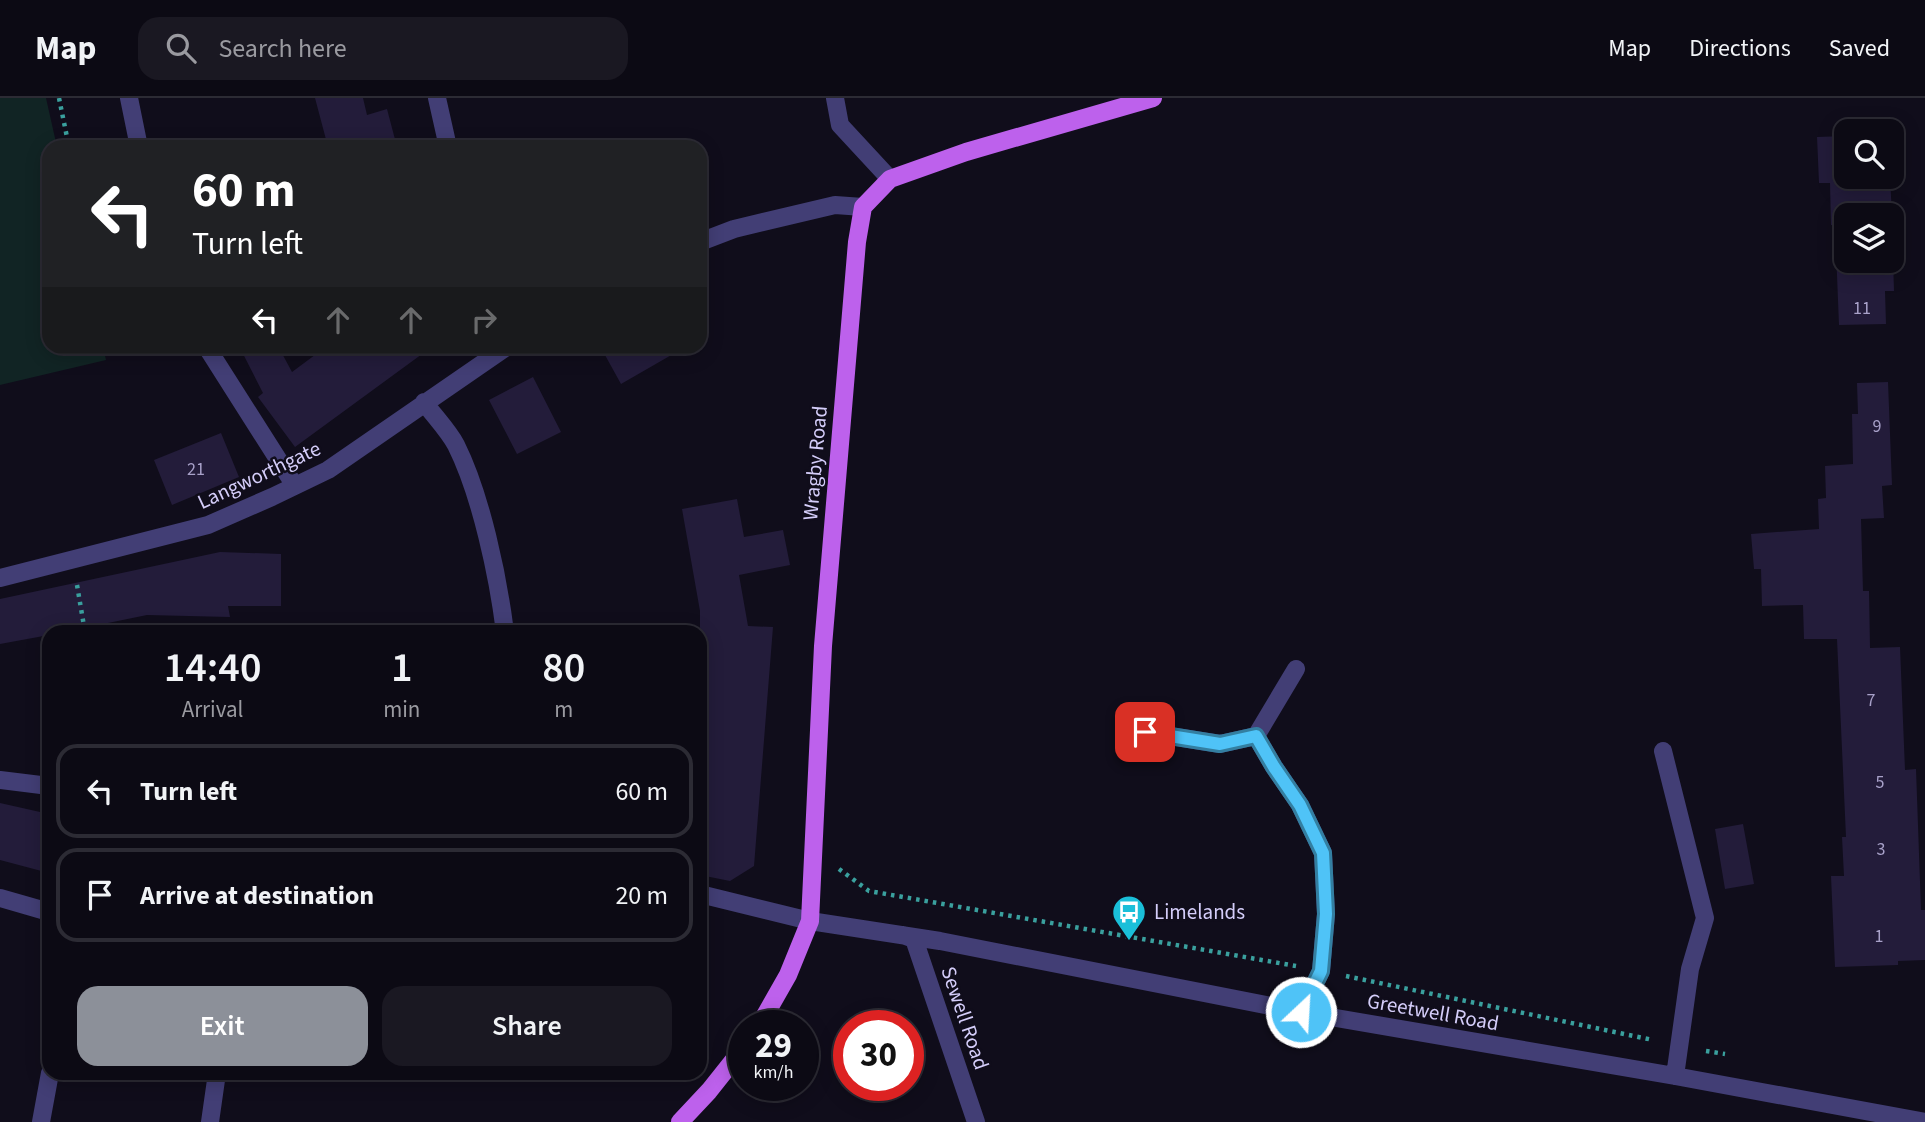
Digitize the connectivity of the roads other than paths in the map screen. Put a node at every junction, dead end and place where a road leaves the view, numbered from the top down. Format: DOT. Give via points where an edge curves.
graph roads {
  1 [pos="129,98"];
  2 [pos="437,98"];
  3 [pos="835,98"];
  4 [pos="1153,98"];
  5 [pos="138,140"];
  6 [pos="446,140"];
  7 [pos="890,179"];
  8 [pos="863,207"];
  9 [pos="707,239"];
  10 [pos="211,354"];
  11 [pos="496,354"];
  12 [pos="424,402"];
  13 [pos="295,486"];
  14 [pos="0,578"];
  15 [pos="504,625"];
  16 [pos="1296,669"];
  17 [pos="1145,732"];
  18 [pos="1256,736"];
  19 [pos="1663,751"];
  20 [pos="0,779"];
  21 [pos="42,785"];
  22 [pos="707,896"];
  23 [pos="0,898"];
  24 [pos="42,910"];
  25 [pos="810,921"];
  26 [pos="903,935"];
  27 [pos="768,1010"];
  28 [pos="1301,1012"];
  29 [pos="728,1067"];
  30 [pos="1675,1076"];
  31 [pos="49,1080"];
  32 [pos="216,1080"];
  33 [pos="41,1122"];
  34 [pos="210,1122"];
  35 [pos="680,1122"];
  36 [pos="976,1122"];
  37 [pos="1925,1122"];
  1 -- 5 [label="street"];
  2 -- 6 [label="street"];
  3 -- 7 [label="street" via="840,125"];
  4 -- 7 [label="main road"];
  7 -- 8 [label="main road"];
  8 -- 9 [label="street" via="835,205"];
  8 -- 25 [label="main road, Wragby Road" via="823,646"];
  10 -- 13 [label="street"];
  11 -- 12 [label="street, Langworthgate"];
  12 -- 13 [label="street, Langworthgate" via="328,470"];
  12 -- 15 [label="street" via="455,444 475,494"];
  13 -- 14 [label="street, Langworthgate" via="208,525"];
  16 -- 18 [label="street"];
  17 -- 18 [label="street" via="1220,744"];
  18 -- 28 [label="street" via="1300,805 1323,853 1326,914 1321,971"];
  19 -- 30 [label="street" via="1705,918 1690,969"];
  20 -- 21 [label="street"];
  22 -- 25 [label="street, Greetwell Road"];
  23 -- 24 [label="street"];
  25 -- 26 [label="street, Greetwell Road"];
  25 -- 27 [label="main road, Wragby Road"];
  26 -- 28 [label="street, Greetwell Road"];
  26 -- 36 [label="street, Sewell Road" via="914,939"];
  28 -- 30 [label="street, Greetwell Road"];
  29 -- 35 [label="main road"];
  30 -- 37 [label="street, Greetwell Road"];
  31 -- 33 [label="street"];
  32 -- 34 [label="street"];
}
